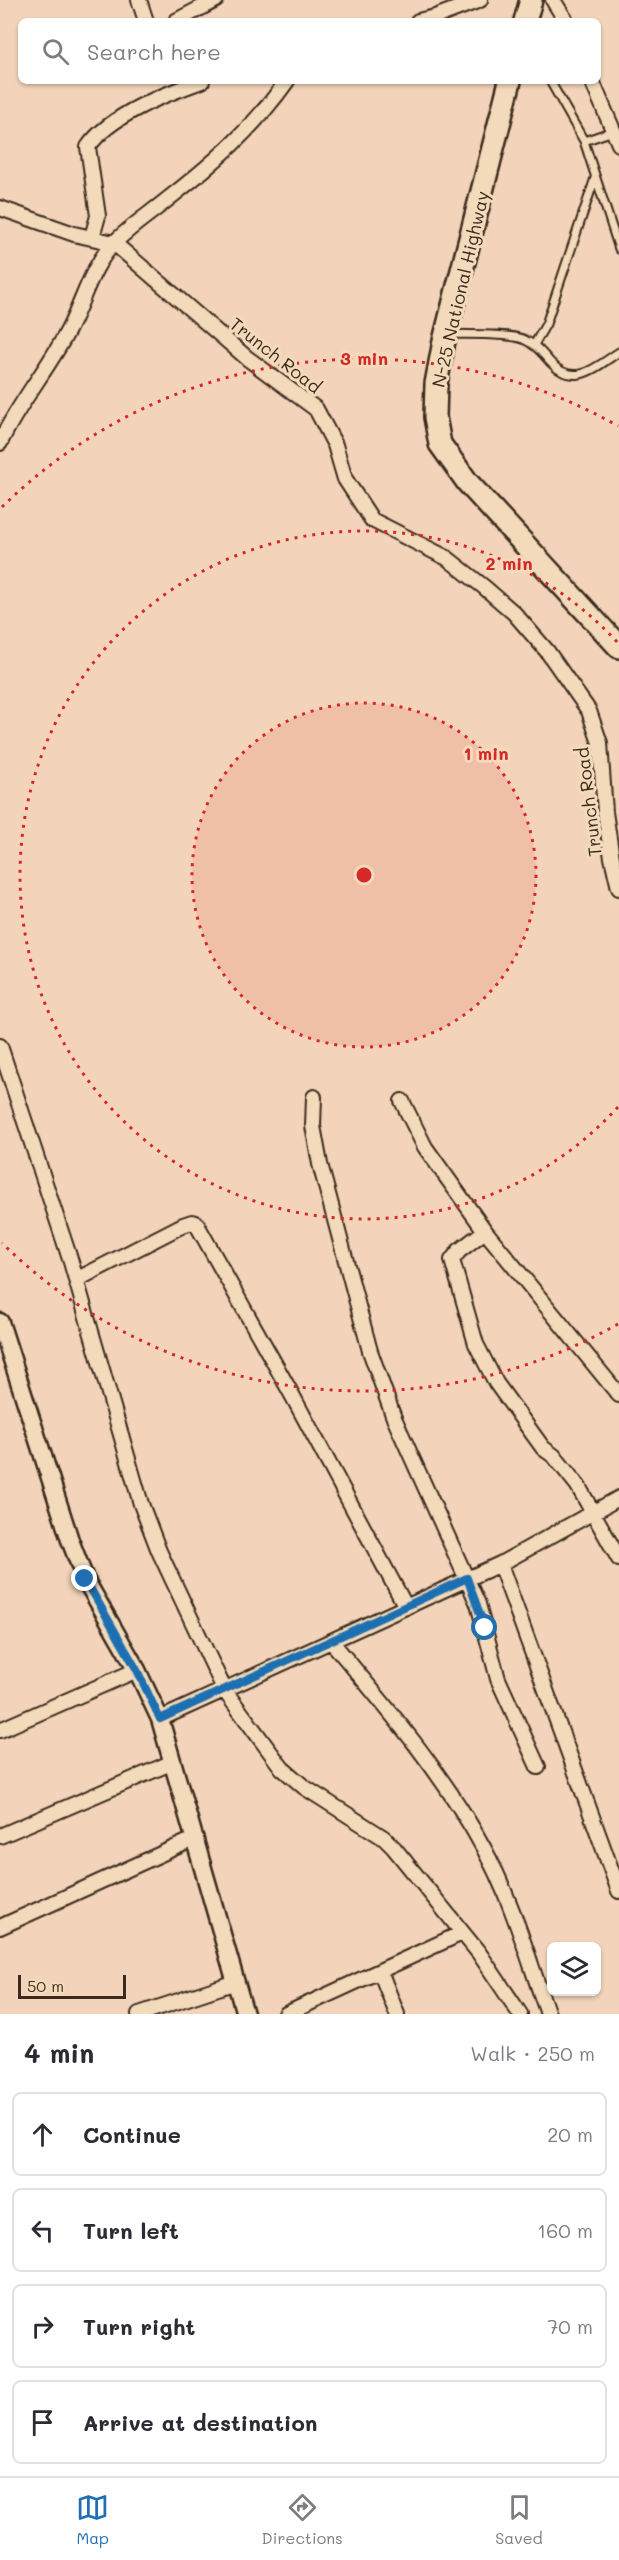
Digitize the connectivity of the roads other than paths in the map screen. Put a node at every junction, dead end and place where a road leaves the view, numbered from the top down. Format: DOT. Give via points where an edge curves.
graph roads {
  1 [pos="216,0"];
  2 [pos="480,0"];
  3 [pos="531,0"];
  4 [pos="553,0"];
  5 [pos="141,2"];
  6 [pos="145,18"];
  7 [pos="182,18"];
  8 [pos="431,18"];
  9 [pos="526,18"];
  10 [pos="564,18"];
  11 [pos="285,84"];
  12 [pos="509,84"];
  13 [pos="552,84"];
  14 [pos="593,84"];
  15 [pos="177,85"];
  16 [pos="613,130"];
  17 [pos="584,141"];
  18 [pos="619,144"];
  19 [pos="595,178"];
  20 [pos="0,208"];
  21 [pos="92,237"];
  22 [pos="114,243"];
  23 [pos="619,249"];
  24 [pos="446,334"];
  25 [pos="534,345"];
  26 [pos="619,352"];
  27 [pos="0,443"];
  28 [pos="619,647"];
  29 [pos="619,888"];
  30 [pos="0,1046"];
  31 [pos="314,1097"];
  32 [pos="402,1101"];
  33 [pos="485,1231"];
  34 [pos="76,1280"];
  35 [pos="0,1322"];
  36 [pos="4,1352"];
  37 [pos="619,1395"];
  38 [pos="619,1497"];
  39 [pos="592,1511"];
  40 [pos="619,1560"];
  41 [pos="500,1564"];
  42 [pos="467,1578"];
  43 [pos="406,1607"];
  44 [pos="331,1641"];
  45 [pos="137,1670"];
  46 [pos="225,1691"];
  47 [pos="160,1719"];
  48 [pos="0,1730"];
  49 [pos="173,1762"];
  50 [pos="538,1767"];
  51 [pos="0,1836"];
  52 [pos="196,1838"];
  53 [pos="613,1852"];
  54 [pos="619,1891"];
  55 [pos="0,1927"];
  56 [pos="462,1933"];
  57 [pos="380,1971"];
  58 [pos="236,1982"];
  59 [pos="139,2014"];
  60 [pos="245,2014"];
  61 [pos="286,2014"];
  62 [pos="397,2014"];
  63 [pos="520,2014"];
  64 [pos="548,2014"];
  1 -- 7 [label="street"];
  2 -- 8 [label="street"];
  3 -- 9 [label="highway"];
  4 -- 10 [label="street"];
  5 -- 6 [label="street"];
  11 -- 22 [label="street" via="254,125 215,162"];
  12 -- 24 [label="highway, N-25 National Highway"];
  13 -- 17 [label="lane"];
  14 -- 16 [label="street"];
  15 -- 21 [label="street" via="112,123 88,147 98,216"];
  16 -- 17 [label="lane"];
  16 -- 18 [label="street"];
  17 -- 19 [label="lane"];
  19 -- 23 [label="lane"];
  19 -- 25 [label="lane" via="546,324"];
  20 -- 21 [label="street"];
  21 -- 22 [label="street"];
  22 -- 27 [label="street" via="94,270 65,335"];
  22 -- 29 [label="street, Trunch Road" via="247,358 316,409 335,445 345,479 372,520 453,563 514,613 547,651 595,725"];
  24 -- 25 [label="lane" via="521,338"];
  24 -- 28 [label="highway, N-25 National Highway" via="436,395 440,444 468,483"];
  25 -- 26 [label="lane" via="565,374 576,375 585,374"];
  30 -- 34 [label="street"];
  31 -- 42 [label="street" via="313,1126 320,1164 370,1351 394,1418"];
  32 -- 33 [label="street" via="425,1147"];
  33 -- 37 [label="street"];
  33 -- 39 [label="street" via="452,1260 476,1344 496,1383 543,1448 578,1486"];
  34 -- 43 [label="street" via="183,1225 196,1224"];
  34 -- 46 [label="street" via="141,1504"];
  35 -- 36 [label="street"];
  36 -- 45 [label="street" via="85,1579"];
  38 -- 39 [label="street"];
  39 -- 40 [label="street"];
  39 -- 41 [label="street"];
  41 -- 42 [label="street"];
  41 -- 53 [label="street"];
  42 -- 43 [label="street"];
  42 -- 50 [label="street" via="498,1679"];
  43 -- 44 [label="street"];
  44 -- 46 [label="street"];
  44 -- 64 [label="street" via="441,1776 484,1848"];
  45 -- 47 [label="street"];
  45 -- 48 [label="street"];
  46 -- 47 [label="street"];
  46 -- 56 [label="street" via="282,1768 303,1787 384,1838"];
  47 -- 49 [label="street"];
  49 -- 51 [label="street"];
  49 -- 52 [label="street"];
  52 -- 55 [label="street"];
  52 -- 58 [label="street"];
  53 -- 54 [label="street"];
  56 -- 57 [label="street"];
  56 -- 63 [label="street"];
  57 -- 61 [label="street"];
  57 -- 62 [label="street"];
  58 -- 59 [label="street"];
  58 -- 60 [label="street"];
}
